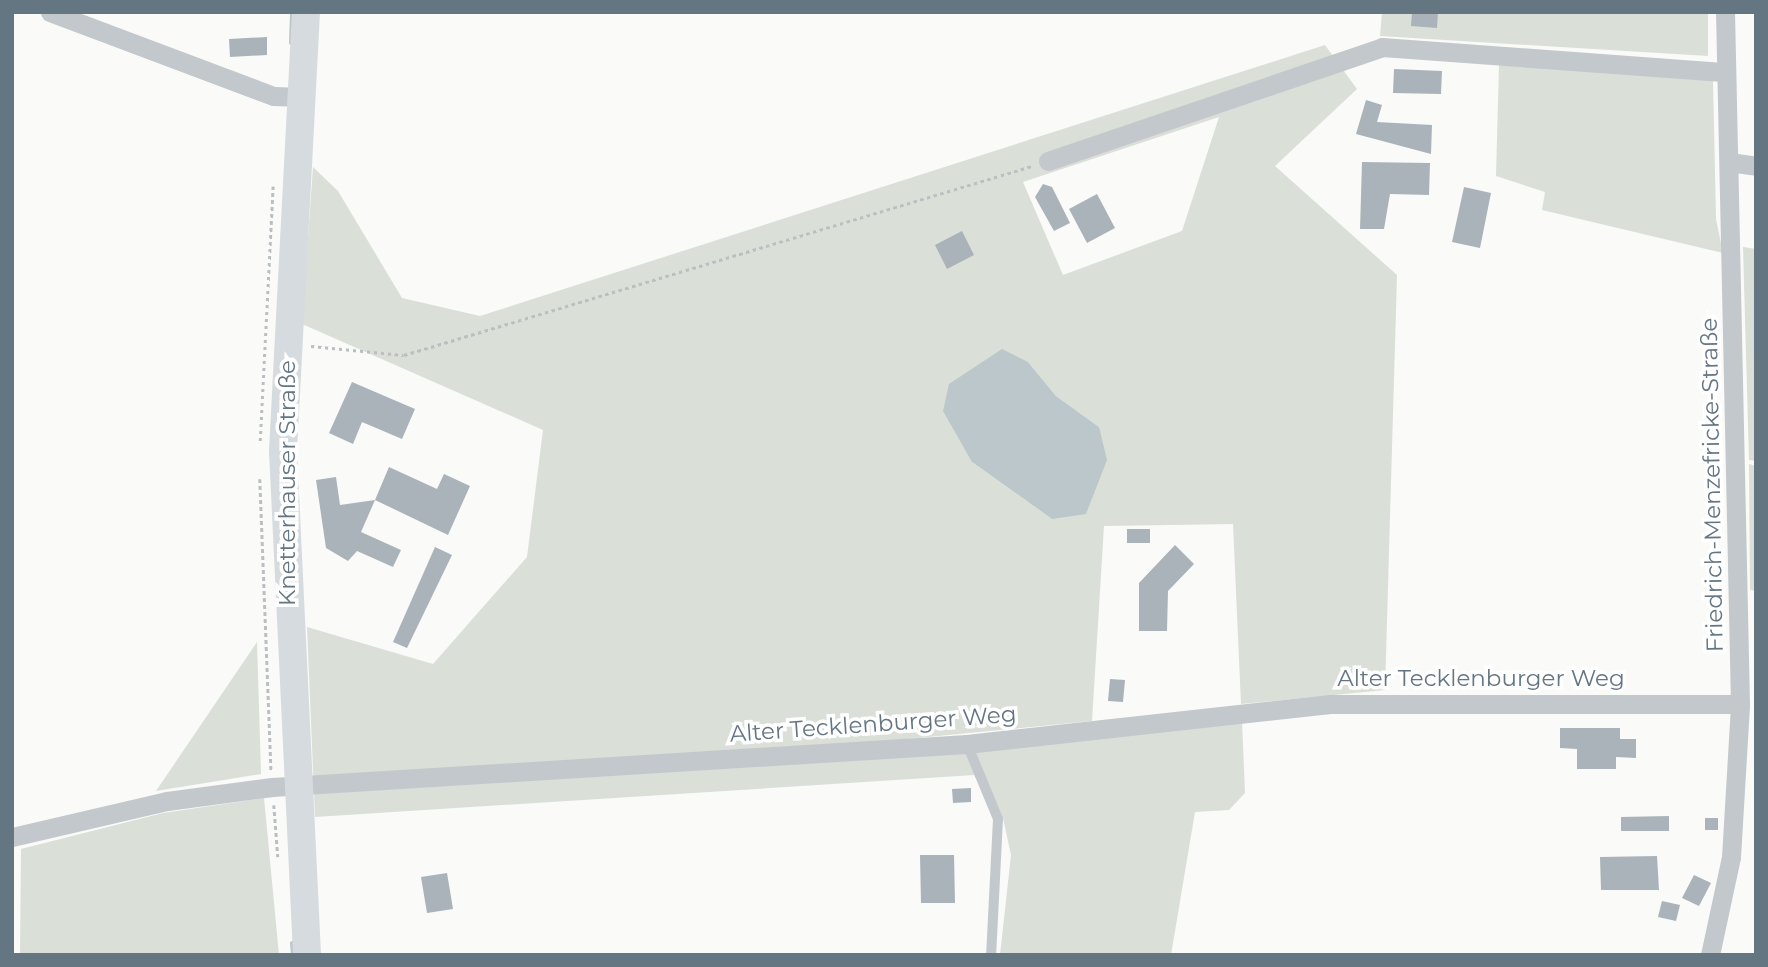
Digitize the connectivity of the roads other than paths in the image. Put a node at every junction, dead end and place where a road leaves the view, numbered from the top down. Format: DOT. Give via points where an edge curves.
graph roads {
  1 [pos="50,12"];
  2 [pos="306,12"];
  3 [pos="1725,12"];
  4 [pos="1726,72"];
  5 [pos="302,97"];
  6 [pos="1048,161"];
  7 [pos="1729,162"];
  8 [pos="1756,166"];
  9 [pos="1740,704"];
  10 [pos="967,744"];
  11 [pos="284,786"];
  12 [pos="12,837"];
  13 [pos="307,955"];
  14 [pos="991,955"];
  15 [pos="1710,955"];
  1 -- 5 [label="street" via="274,96"];
  2 -- 5 [label="street, Knetterhauser Straße"];
  3 -- 4 [label="street, Friedrich-Menzefricke-Straße"];
  4 -- 6 [label="street" via="1381,47"];
  4 -- 7 [label="street, Friedrich-Menzefricke-Straße"];
  5 -- 11 [label="street, Knetterhauser Straße" via="274,340 285,581"];
  7 -- 8 [label="street"];
  7 -- 9 [label="street, Friedrich-Menzefricke-Straße"];
  9 -- 10 [label="street, Alter Tecklenburger Weg" via="1386,699"];
  9 -- 15 [label="street, Friedrich-Menzefricke-Straße" via="1733,843"];
  10 -- 11 [label="street, Alter Tecklenburger Weg"];
  10 -- 14 [label="lane" via="998,819"];
  11 -- 12 [label="street, Alter Tecklenburger Weg" via="167,801"];
  11 -- 13 [label="street, Knetterhauser Straße"];
}
